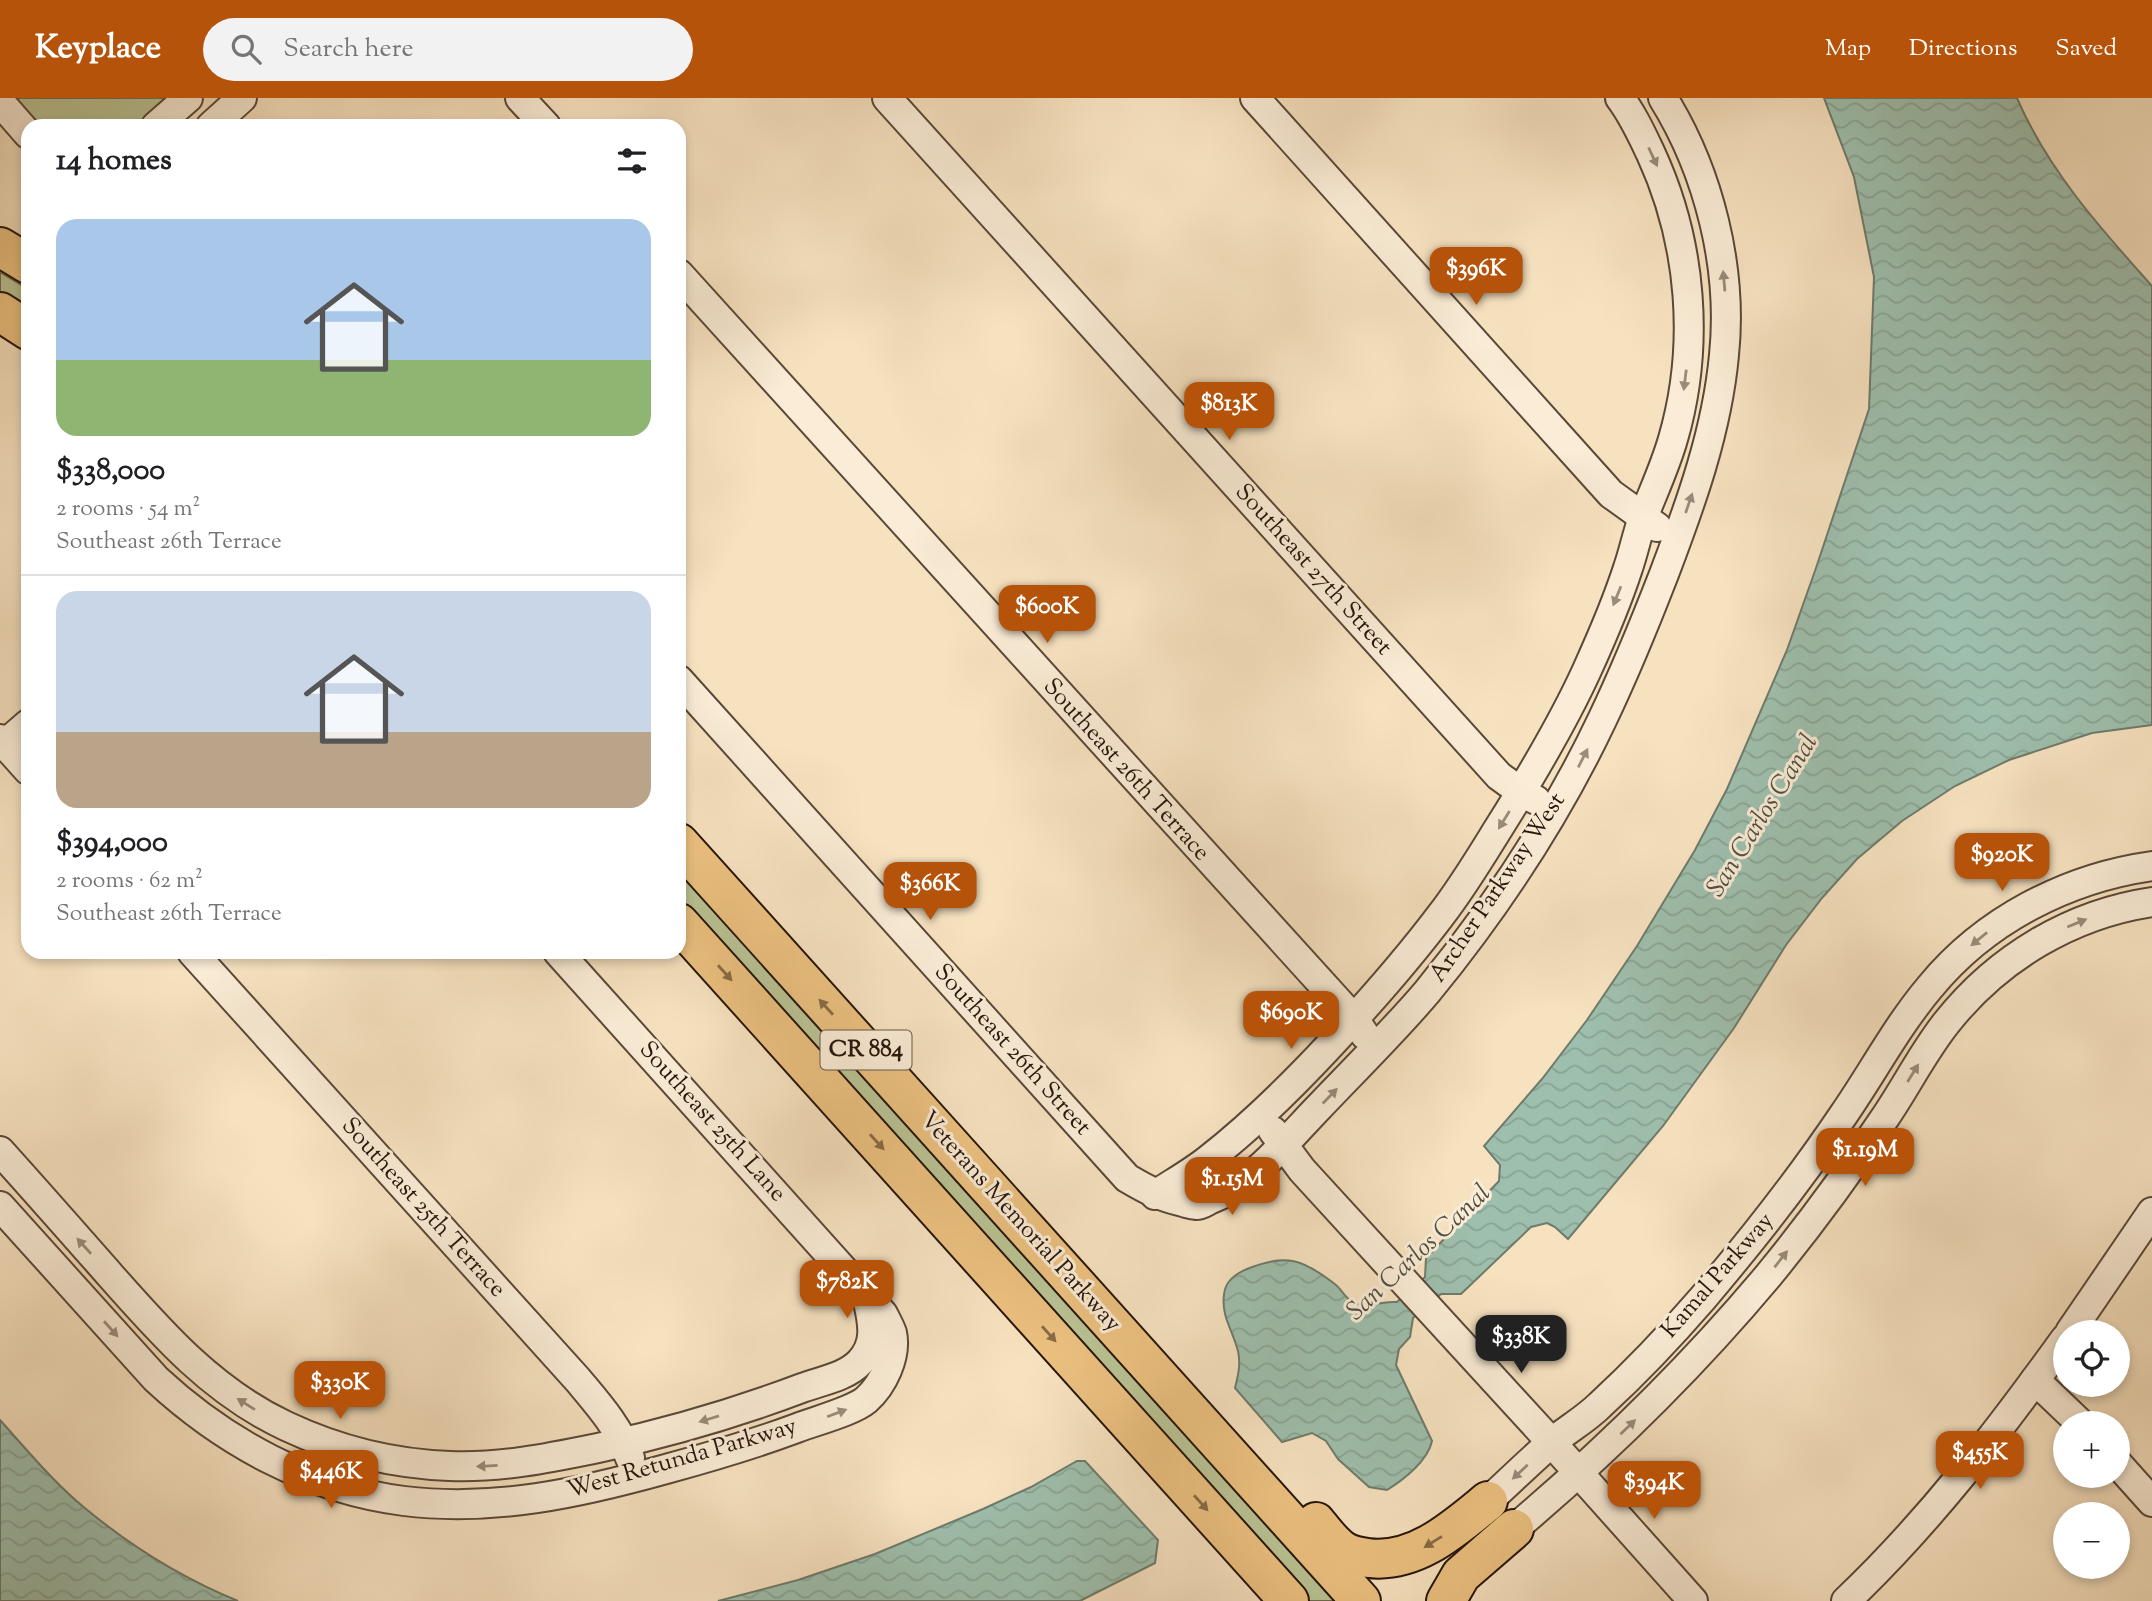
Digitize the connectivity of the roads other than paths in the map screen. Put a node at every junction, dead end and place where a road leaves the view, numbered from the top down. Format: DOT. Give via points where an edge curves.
graph roads {
  1 [pos="242,98"];
  2 [pos="520,98"];
  3 [pos="887,98"];
  4 [pos="1255,98"];
  5 [pos="1620,98"];
  6 [pos="1663,98"];
  7 [pos="0,102"];
  8 [pos="219,119"];
  9 [pos="540,119"];
  10 [pos="21,126"];
  11 [pos="0,247"];
  12 [pos="21,260"];
  13 [pos="686,282"];
  14 [pos="0,312"];
  15 [pos="21,326"];
  16 [pos="0,345"];
  17 [pos="21,351"];
  18 [pos="1643,518"];
  19 [pos="1676,540"];
  20 [pos="686,688"];
  21 [pos="21,729"];
  22 [pos="3,742"];
  23 [pos="21,762"];
  24 [pos="1521,792"];
  25 [pos="1554,809"];
  26 [pos="686,851"];
  27 [pos="2152,866"];
  28 [pos="2152,902"];
  29 [pos="686,931"];
  30 [pos="198,959"];
  31 [pos="564,959"];
  32 [pos="1354,1020"];
  33 [pos="1375,1049"];
  34 [pos="882,1068"];
  35 [pos="1262,1115"];
  36 [pos="1282,1145"];
  37 [pos="0,1151"];
  38 [pos="1155,1195"];
  39 [pos="0,1206"];
  40 [pos="2152,1212"];
  41 [pos="865,1293"];
  42 [pos="2078,1320"];
  43 [pos="2053,1355"];
  44 [pos="2035,1380"];
  45 [pos="2067,1411"];
  46 [pos="624,1442"];
  47 [pos="1552,1443"];
  48 [pos="1579,1474"];
  49 [pos="637,1477"];
  50 [pos="2130,1478"];
  51 [pos="1488,1502"];
  52 [pos="2152,1503"];
  53 [pos="1514,1529"];
  54 [pos="1860,1596"];
  55 [pos="1289,1601"];
  56 [pos="1361,1601"];
  57 [pos="1446,1601"];
  58 [pos="1693,1601"];
  1 -- 8 [label="street"];
  2 -- 9 [label="street"];
  3 -- 24 [label="street, Southeast 27th Street" via="1499,776"];
  4 -- 18 [label="street" via="1611,494"];
  5 -- 18 [label="street, Archer Parkway West, one-way" via="1644,138 1671,204 1686,274 1689,315 1688,357 1673,439"];
  19 -- 6 [label="street, Archer Parkway West, one-way" via="1717,407 1725,300 1713,220 1698,170"];
  7 -- 10 [label="street"];
  11 -- 12 [label="highway"];
  13 -- 32 [label="street, Southeast 26th Terrace"];
  14 -- 15 [label="highway"];
  16 -- 17 [label="highway"];
  18 -- 19 [label="street"];
  18 -- 24 [label="street, Archer Parkway West, one-way" via="1587,670"];
  25 -- 19 [label="street, Archer Parkway West, one-way" via="1603,719"];
  20 -- 38 [label="street, Southeast 26th Street" via="1127,1178"];
  21 -- 22 [label="street"];
  22 -- 23 [label="street"];
  24 -- 25 [label="street, Southeast 27th Street"];
  24 -- 32 [label="street, Archer Parkway West, one-way" via="1442,914"];
  25 -- 33 [label="street, Archer Parkway West" via="1482,920"];
  34 -- 26 [label="highway, Veterans Memorial Parkway / CR 884, one-way"];
  27 -- 47 [label="street, Kamal Parkway, one-way" via="2102,876 2041,899 2010,916 1954,960 1909,1015 1844,1115 1754,1237 1635,1370"];
  48 -- 28 [label="street, Kamal Parkway, one-way" via="1703,1350 1768,1276 1966,1000 2041,940 2104,912"];
  29 -- 55 [label="highway, CR 884, one-way"];
  30 -- 46 [label="street, Southeast 25th Terrace" via="578,1380"];
  31 -- 41 [label="street, Southeast 25th Lane"];
  32 -- 33 [label="street, Southeast 26th Terrace"];
  32 -- 35 [label="street, Archer Parkway West"];
  36 -- 33 [label="street, Archer Parkway West, one-way"];
  51 -- 34 [label="highway, one-way" via="1436,1541 1406,1555 1384,1560 1344,1551 1031,1206"];
  34 -- 56 [label="highway, Veterans Memorial Parkway / CR 884"];
  35 -- 36 [label="street"];
  35 -- 38 [label="street, Archer Parkway West" via="1206,1162"];
  36 -- 38 [label="street, Archer Parkway West" via="1219,1197 1196,1205"];
  36 -- 47 [label="street"];
  46 -- 37 [label="street, West Retunda Parkway, one-way" via="523,1462 450,1466 363,1454 286,1426 230,1394 195,1366"];
  39 -- 49 [label="street, West Retunda Parkway, one-way" via="175,1397 243,1445 304,1475 403,1501 468,1504 534,1499"];
  40 -- 42 [label="street"];
  41 -- 46 [label="street, West Retunda Parkway, one-way" via="872,1338 860,1362 848,1371 749,1407"];
  49 -- 41 [label="street, West Retunda Parkway, one-way" via="746,1446 864,1402 888,1368 892,1354 892,1334"];
  43 -- 44 [label="street"];
  44 -- 45 [label="street"];
  44 -- 54 [label="street" via="1965,1472"];
  46 -- 49 [label="street, Southeast 25th Terrace"];
  47 -- 48 [label="street"];
  47 -- 51 [label="street, Kamal Parkway, one-way"];
  48 -- 53 [label="street, Kamal Parkway"];
  48 -- 58 [label="street"];
  50 -- 52 [label="street"];
  53 -- 57 [label="highway" via="1461,1576"];
}
